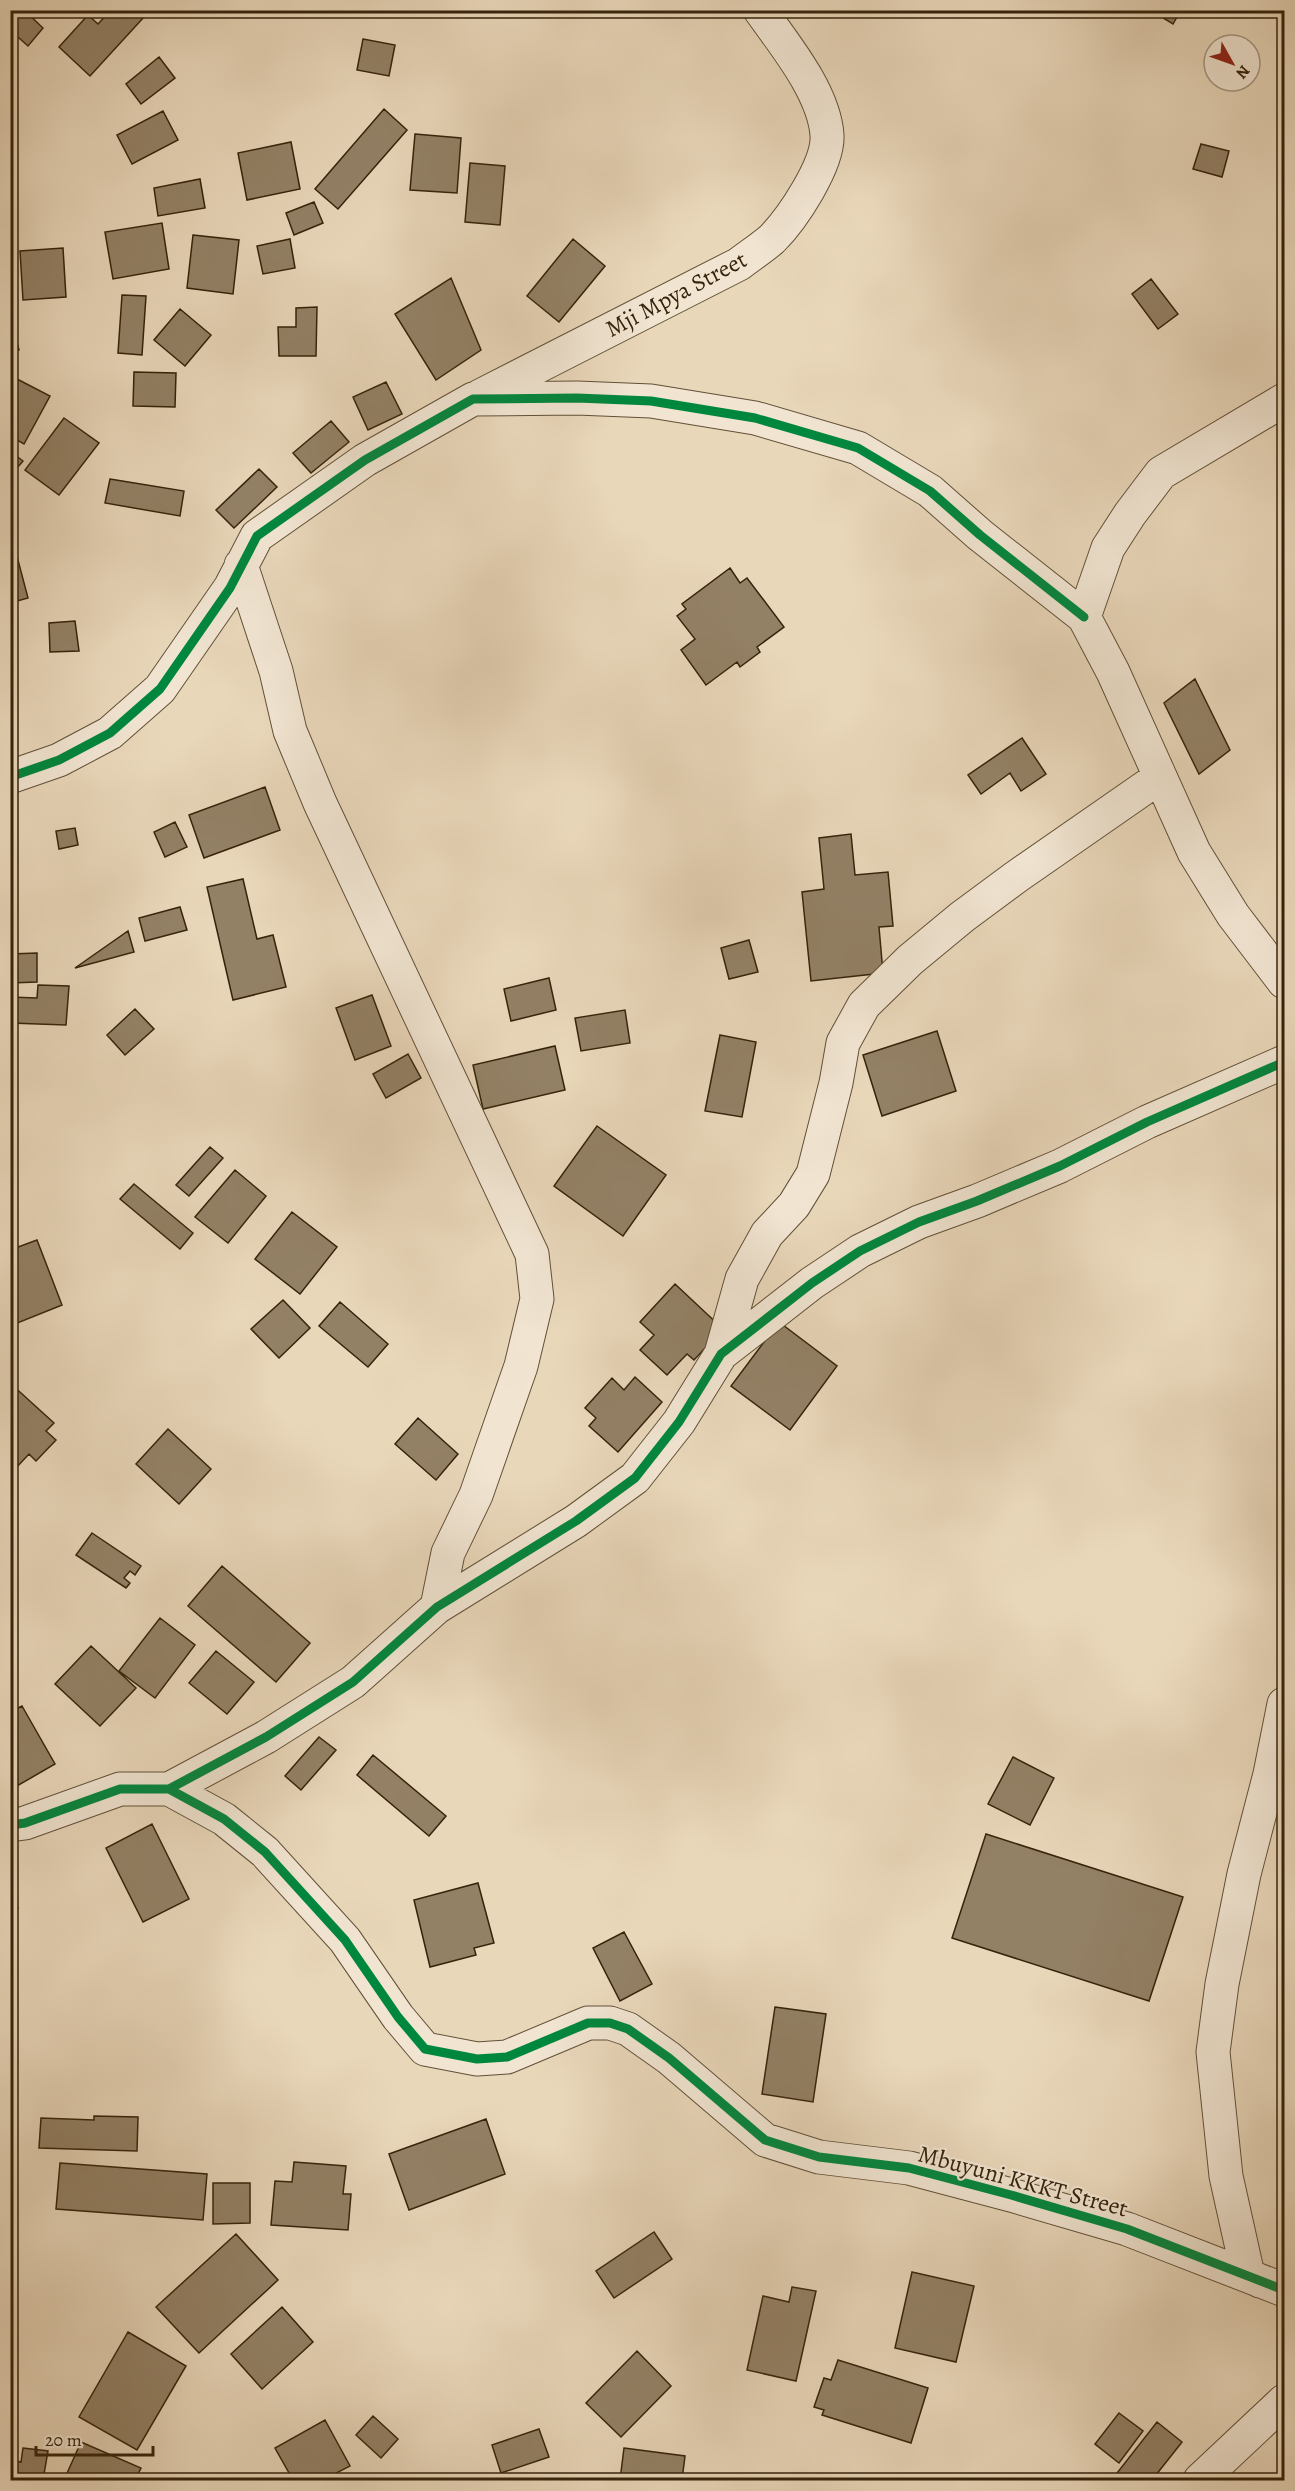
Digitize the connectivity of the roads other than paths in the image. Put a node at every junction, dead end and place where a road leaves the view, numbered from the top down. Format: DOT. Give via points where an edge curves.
graph roads {
  1 [pos="760,10"];
  2 [pos="473,399"];
  3 [pos="1284,400"];
  4 [pos="242,565"];
  5 [pos="1083,617"];
  6 [pos="10,777"];
  7 [pos="1160,777"];
  8 [pos="1284,982"];
  9 [pos="1284,1062"];
  10 [pos="721,1354"];
  11 [pos="437,1607"];
  12 [pos="1284,1704"];
  13 [pos="169,1789"];
  14 [pos="10,1825"];
  15 [pos="1272,2285"];
  16 [pos="1284,2401"];
  17 [pos="1200,2481"];
  1 -- 2 [label="street, Mji Mpya Street" via="803,74 820,107 827,136 820,166 799,206 772,239 739,264"];
  2 -- 4 [label="street, Mji Mpya Street" via="365,460 257,536"];
  2 -- 5 [label="street" via="651,401 755,418 858,448 930,491"];
  3 -- 5 [label="street" via="1161,473 1108,548"];
  4 -- 6 [label="street, Mji Mpya Street" via="160,689 110,733 58,760"];
  4 -- 11 [label="street" via="276,671 290,731 320,803 532,1254 537,1299 521,1366 476,1495 448,1553"];
  5 -- 7 [label="street" via="1113,672"];
  7 -- 8 [label="street" via="1194,852 1233,915"];
  7 -- 10 [label="street" via="962,917 864,1005 843,1043 813,1174 794,1205 767,1234 742,1279"];
  9 -- 10 [label="street" via="1146,1122 1060,1166 919,1222 860,1251"];
  10 -- 11 [label="street" via="679,1422 635,1478 576,1521"];
  11 -- 13 [label="street" via="353,1682 266,1737"];
  12 -- 15 [label="street" via="1244,1874 1213,2052 1226,2176 1248,2275"];
  13 -- 14 [label="street, Mbuyuni KKKT Street" via="120,1789"];
  13 -- 15 [label="street, Mbuyuni KKKT Street" via="224,1819 266,1852 345,1940 398,2017 426,2049 477,2059 507,2058 588,2023 610,2023 628,2029 669,2058 765,2140 819,2157 909,2168 1011,2195 1127,2229"];
  16 -- 17 [label="street"];
}
